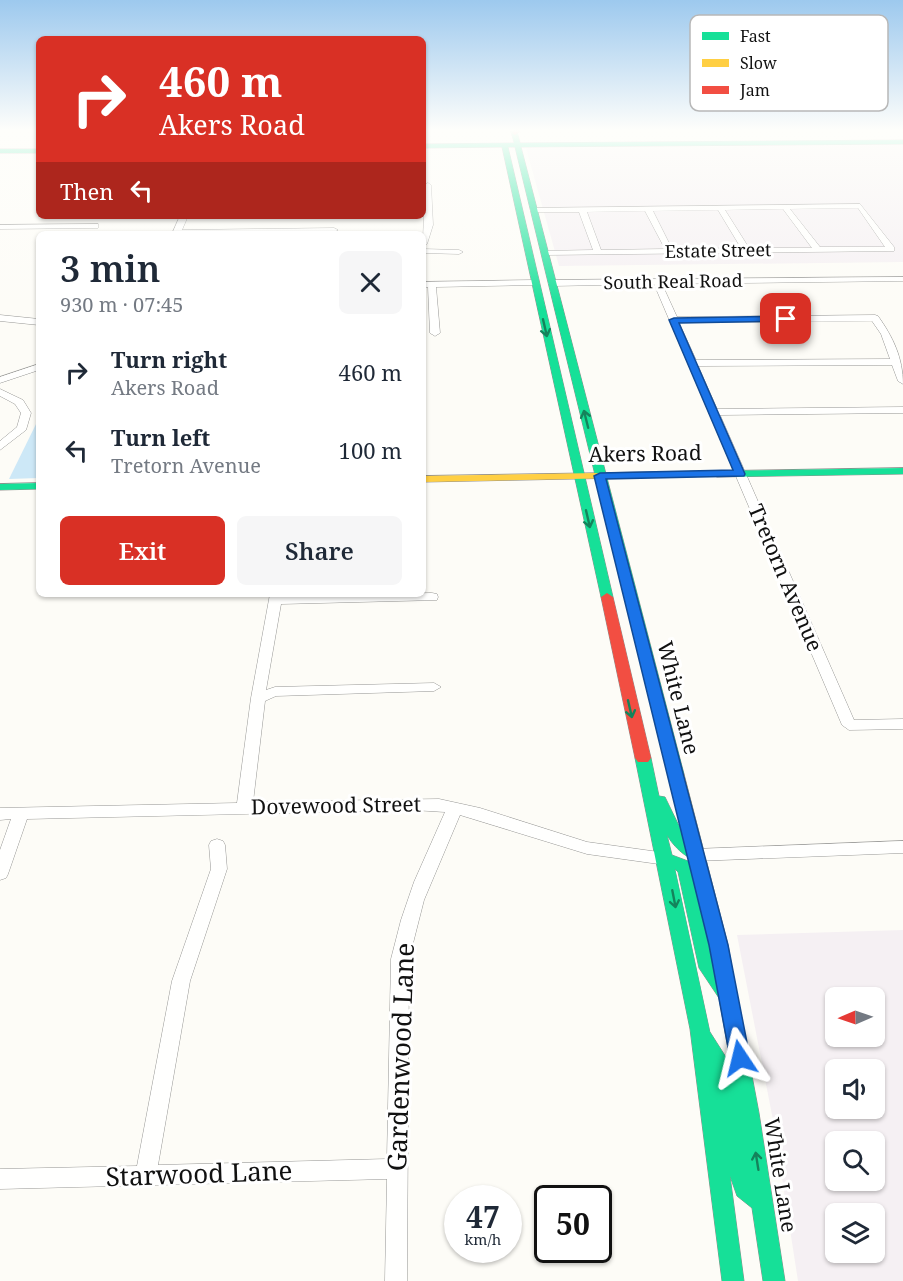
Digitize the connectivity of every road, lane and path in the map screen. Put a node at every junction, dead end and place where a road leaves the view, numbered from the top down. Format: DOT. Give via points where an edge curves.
graph roads {
  1 [pos="428,191"];
  2 [pos="515,191"];
  3 [pos="524,191"];
  4 [pos="528,191"];
  5 [pos="533,206"];
  6 [pos="785,207"];
  7 [pos="720,208"];
  8 [pos="582,209"];
  9 [pos="648,209"];
  10 [pos="4,227"];
  11 [pos="335,229"];
  12 [pos="92,231"];
  13 [pos="256,231"];
  14 [pos="426,234"];
  15 [pos="525,234"];
  16 [pos="0,238"];
  17 [pos="818,250"];
  18 [pos="747,251"];
  19 [pos="426,252"];
  20 [pos="459,252"];
  21 [pos="670,252"];
  22 [pos="544,253"];
  23 [pos="598,253"];
  24 [pos="530,256"];
  25 [pos="903,279"];
  26 [pos="657,282"];
  27 [pos="552,283"];
  28 [pos="535,284"];
  29 [pos="427,285"];
  30 [pos="559,310"];
  31 [pos="0,318"];
  32 [pos="674,320"];
  33 [pos="36,322"];
  34 [pos="435,333"];
  35 [pos="896,362"];
  36 [pos="692,363"];
  37 [pos="36,368"];
  38 [pos="0,380"];
  39 [pos="903,381"];
  40 [pos="0,392"];
  41 [pos="903,410"];
  42 [pos="713,412"];
  43 [pos="0,447"];
  44 [pos="903,471"];
  45 [pos="740,474"];
  46 [pos="579,476"];
  47 [pos="600,476"];
  48 [pos="426,479"];
  49 [pos="36,486"];
  50 [pos="0,487"];
  51 [pos="275,597"];
  52 [pos="432,597"];
  53 [pos="434,687"];
  54 [pos="258,698"];
  55 [pos="903,724"];
  56 [pos="643,767"];
  57 [pos="244,807"];
  58 [pos="455,808"];
  59 [pos="0,813"];
  60 [pos="21,813"];
  61 [pos="217,845"];
  62 [pos="903,847"];
  63 [pos="696,855"];
  64 [pos="666,859"];
  65 [pos="0,874"];
  66 [pos="729,999"];
  67 [pos="700,1029"];
  68 [pos="398,1169"];
  69 [pos="146,1175"];
  70 [pos="0,1179"];
  71 [pos="763,1203"];
  72 [pos="396,1281"];
  73 [pos="733,1281"];
  74 [pos="774,1281"];
  1 -- 14 [label="street"];
  2 -- 15 [label="main road"];
  3 -- 5 [label="main road"];
  4 -- 5 [label="main road, White Lane"];
  5 -- 8 [label="street"];
  5 -- 22 [label="main road, White Lane"];
  6 -- 7 [label="street"];
  6 -- 17 [label="street"];
  6 -- 17 [label="street, Estate Street" via="860,206 891,249"];
  7 -- 9 [label="street"];
  7 -- 18 [label="street"];
  8 -- 9 [label="street"];
  8 -- 23 [label="street"];
  9 -- 21 [label="street"];
  10 -- 12 [label="street" via="95,226"];
  10 -- 16 [label="street"];
  11 -- 13 [label="street"];
  15 -- 22 [label="main road"];
  15 -- 24 [label="main road"];
  17 -- 18 [label="street, Estate Street"];
  18 -- 21 [label="street, Estate Street"];
  19 -- 20 [label="street"];
  21 -- 23 [label="street, Estate Street"];
  22 -- 23 [label="street, Estate Street"];
  22 -- 27 [label="main road, White Lane"];
  24 -- 27 [label="main road" via="544,280"];
  24 -- 28 [label="main road"];
  25 -- 26 [label="street, South Real Road"];
  26 -- 27 [label="street, South Real Road"];
  26 -- 32 [label="street, Tretorn Avenue"];
  27 -- 30 [label="main road, White Lane"];
  28 -- 29 [label="street"];
  28 -- 30 [label="main road" via="546,288"];
  28 -- 46 [label="main road, one-way"];
  29 -- 34 [label="street"];
  47 -- 30 [label="main road, White Lane, one-way"];
  31 -- 33 [label="street"];
  32 -- 35 [label="street" via="875,318 886,334"];
  32 -- 36 [label="street, Tretorn Avenue"];
  35 -- 36 [label="street"];
  35 -- 39 [label="street"];
  36 -- 42 [label="street, Tretorn Avenue"];
  37 -- 38 [label="street"];
  40 -- 43 [label="street" via="19,402 26,413 22,428"];
  41 -- 42 [label="street"];
  42 -- 45 [label="street, Tretorn Avenue"];
  44 -- 45 [label="main road, Akers Road"];
  45 -- 47 [label="main road, Akers Road"];
  45 -- 55 [label="street, Tretorn Avenue" via="849,725"];
  46 -- 47 [label="main road, Akers Road"];
  46 -- 48 [label="main road, Akers Road"];
  46 -- 56 [label="main road, one-way"];
  47 -- 63 [label="main road, White Lane"];
  49 -- 50 [label="main road"];
  51 -- 52 [label="street"];
  51 -- 54 [label="street"];
  53 -- 54 [label="street" via="275,692"];
  54 -- 57 [label="street"];
  56 -- 63 [label="main road" via="676,836"];
  56 -- 64 [label="main road"];
  57 -- 58 [label="street, Dovewood Street" via="413,804"];
  57 -- 60 [label="street, Dovewood Street"];
  58 -- 64 [label="street, Dovewood Street" via="587,848"];
  58 -- 68 [label="street, Gardenwood Lane" via="420,885 405,929 400,959"];
  59 -- 60 [label="street, Dovewood Street"];
  60 -- 65 [label="street"];
  61 -- 69 [label="street" via="219,869 181,981"];
  62 -- 63 [label="street"];
  63 -- 66 [label="main road, White Lane"];
  64 -- 66 [label="main road" via="686,872 708,968"];
  64 -- 67 [label="main road, one-way"];
  71 -- 66 [label="main road, White Lane, one-way"];
  67 -- 71 [label="main road" via="723,1070 745,1189"];
  67 -- 73 [label="main road"];
  68 -- 69 [label="street, Starwood Lane"];
  68 -- 72 [label="street, Gardenwood Lane"];
  69 -- 70 [label="street, Starwood Lane"];
  71 -- 74 [label="main road, White Lane"];
}
